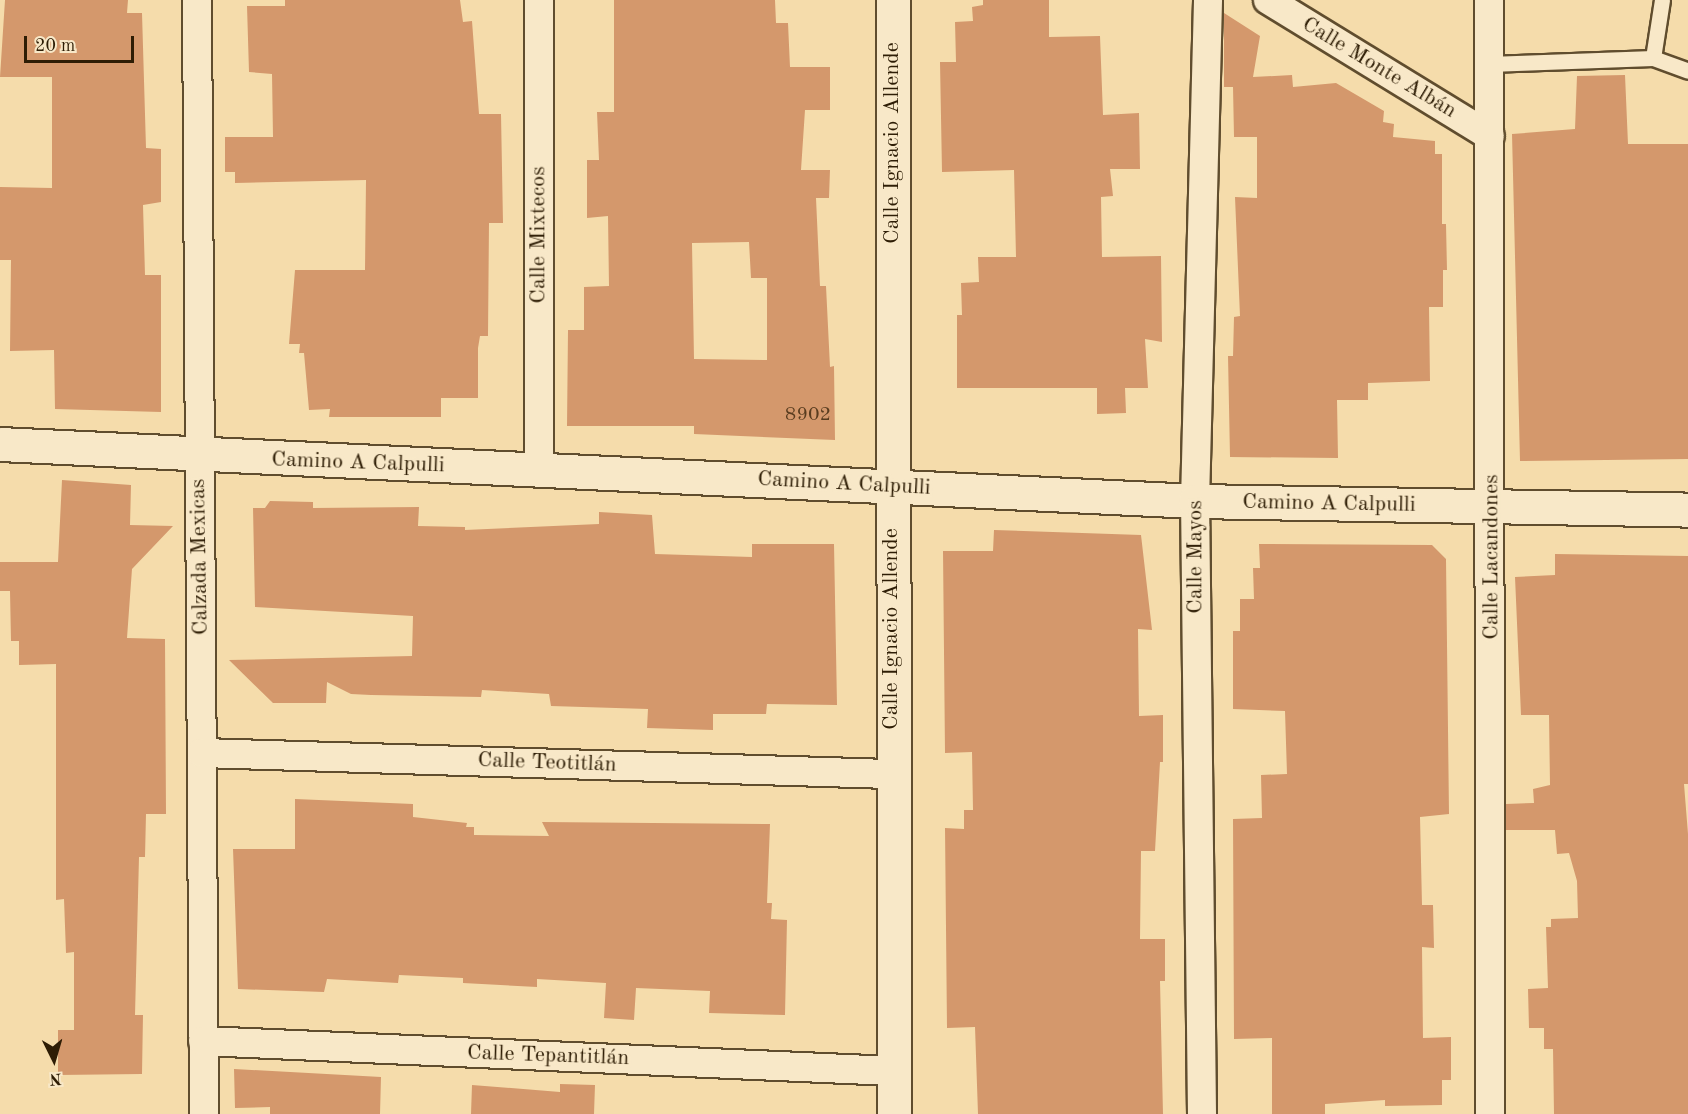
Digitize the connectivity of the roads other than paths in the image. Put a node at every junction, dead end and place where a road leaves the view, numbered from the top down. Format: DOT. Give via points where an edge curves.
graph roads {
  1 [pos="197,0"];
  2 [pos="538,0"];
  3 [pos="893,0"];
  4 [pos="1208,0"];
  5 [pos="1268,0"];
  6 [pos="1489,0"];
  7 [pos="1662,0"];
  8 [pos="1653,58"];
  9 [pos="1489,64"];
  10 [pos="1688,71"];
  11 [pos="1490,136"];
  12 [pos="0,444"];
  13 [pos="199,457"];
  14 [pos="539,471"];
  15 [pos="892,486"];
  16 [pos="1195,501"];
  17 [pos="1492,507"];
  18 [pos="1688,510"];
  19 [pos="202,753"];
  20 [pos="891,774"];
  21 [pos="203,1041"];
  22 [pos="893,1071"];
  23 [pos="204,1114"];
  24 [pos="894,1114"];
  25 [pos="1202,1114"];
  26 [pos="1490,1114"];
  1 -- 13 [label="street, Calzada Mexicas"];
  2 -- 14 [label="street, Calle Mixtecos"];
  3 -- 15 [label="street, Calle Ignacio Allende"];
  4 -- 16 [label="street, Calle Mayos"];
  5 -- 11 [label="street, Calle Monte Albán"];
  6 -- 9 [label="street, Calle Lacandones"];
  7 -- 8 [label="lane"];
  8 -- 9 [label="lane"];
  8 -- 10 [label="lane"];
  9 -- 11 [label="street, Calle Lacandones"];
  11 -- 17 [label="street, Calle Lacandones"];
  12 -- 13 [label="street, Camino A Calpulli"];
  13 -- 14 [label="street, Camino A Calpulli"];
  13 -- 19 [label="street, Calzada Mexicas"];
  14 -- 15 [label="street, Camino A Calpulli"];
  15 -- 16 [label="street, Camino A Calpulli"];
  15 -- 20 [label="street, Calle Ignacio Allende"];
  16 -- 17 [label="street, Camino A Calpulli"];
  16 -- 25 [label="street, Calle Mayos"];
  17 -- 18 [label="street, Camino A Calpulli"];
  17 -- 26 [label="street, Calle Lacandones"];
  19 -- 20 [label="street, Calle Teotitlán"];
  19 -- 21 [label="street, Calzada Mexicas"];
  20 -- 22 [label="street, Calle Ignacio Allende"];
  21 -- 22 [label="street, Calle Tepantitlán"];
  21 -- 23 [label="street, Calzada Mexicas"];
  22 -- 24 [label="street, Calle Ignacio Allende"];
}
